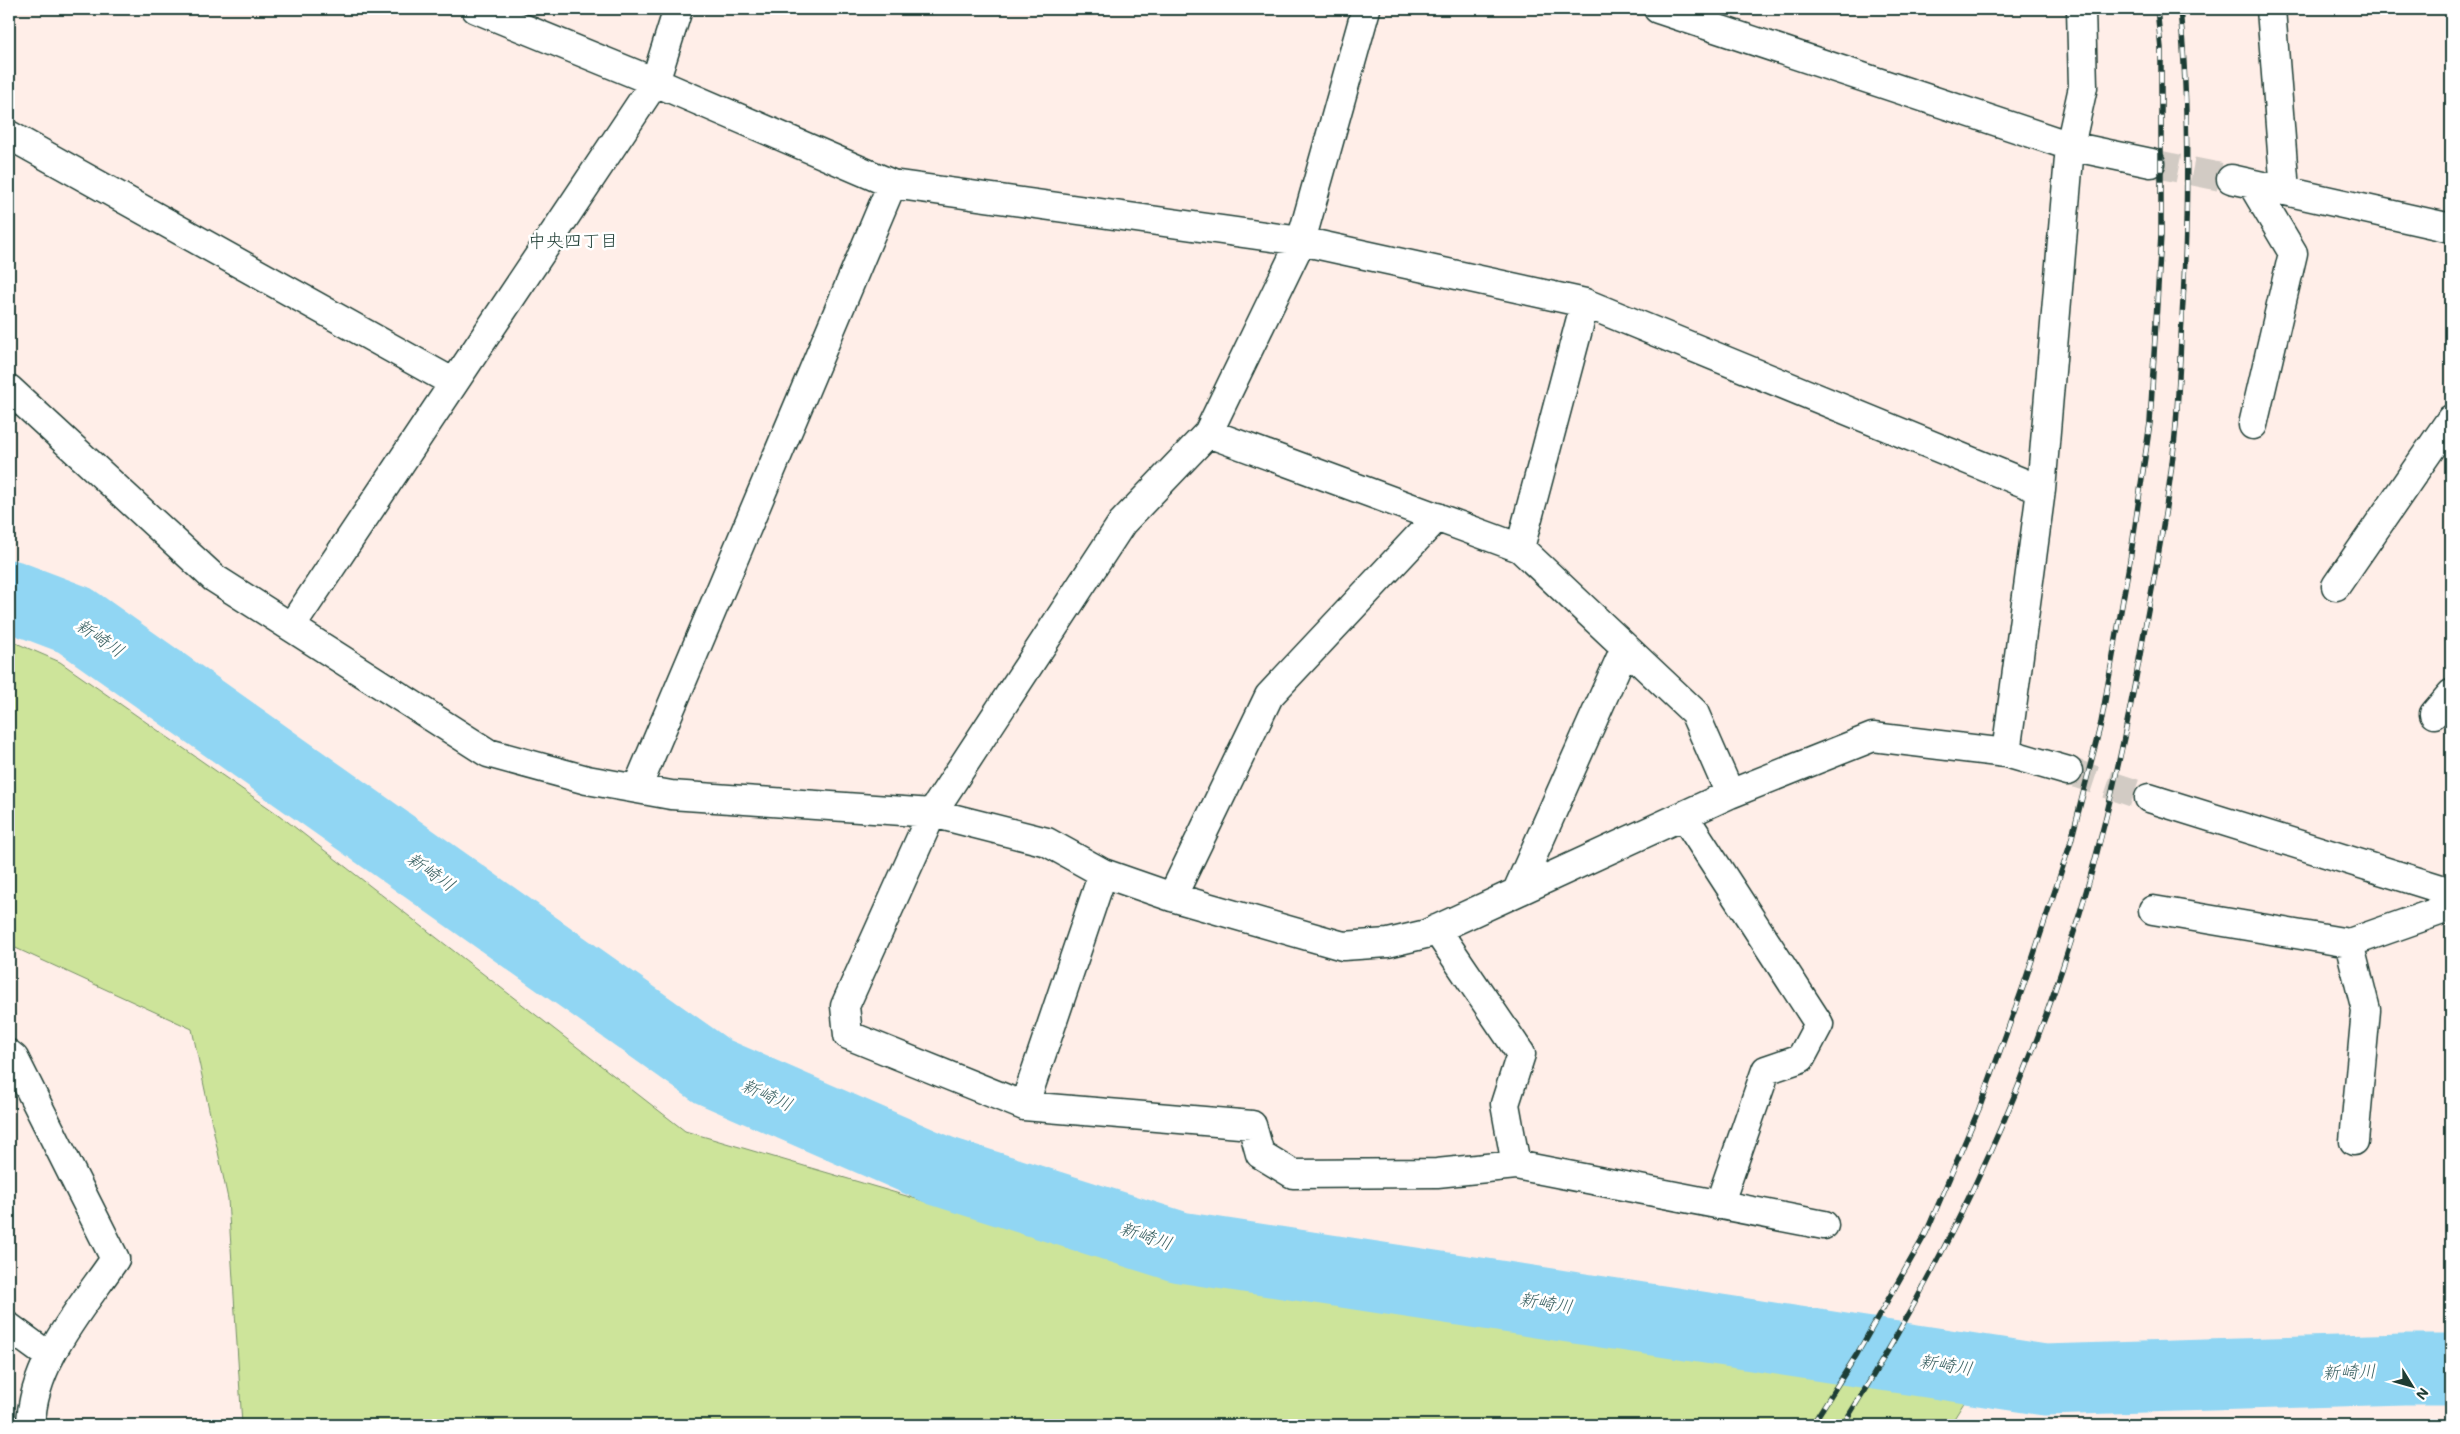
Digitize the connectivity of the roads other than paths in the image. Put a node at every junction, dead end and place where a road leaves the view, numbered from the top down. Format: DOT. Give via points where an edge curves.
graph roads {
  1 [pos="476,9"];
  2 [pos="678,9"];
  3 [pos="1366,9"];
  4 [pos="1658,9"];
  5 [pos="2082,9"];
  6 [pos="2272,9"];
  7 [pos="655,82"];
  8 [pos="9,135"];
  9 [pos="2070,146"];
  10 [pos="2151,163"];
  11 [pos="892,184"];
  12 [pos="2285,191"];
  13 [pos="2451,228"];
  14 [pos="1301,241"];
  15 [pos="1585,303"];
  16 [pos="454,383"];
  17 [pos="9,389"];
  18 [pos="2451,419"];
  19 [pos="2253,425"];
  20 [pos="1208,433"];
  21 [pos="2041,490"];
  22 [pos="1437,516"];
  23 [pos="1520,548"];
  24 [pos="2336,586"];
  25 [pos="291,627"];
  26 [pos="1625,648"];
  27 [pos="2006,753"];
  28 [pos="2068,771"];
  29 [pos="637,788"];
  30 [pos="1730,794"];
  31 [pos="2149,798"];
  32 [pos="932,813"];
  33 [pos="1684,816"];
  34 [pos="1103,874"];
  35 [pos="1517,891"];
  36 [pos="2451,892"];
  37 [pos="1172,897"];
  38 [pos="2451,907"];
  39 [pos="2154,910"];
  40 [pos="1436,929"];
  41 [pos="2349,944"];
  42 [pos="9,1054"];
  43 [pos="1024,1106"];
  44 [pos="2354,1141"];
  45 [pos="1516,1165"];
  46 [pos="1719,1204"];
  47 [pos="1824,1225"];
  48 [pos="9,1327"];
  49 [pos="50,1357"];
  50 [pos="31,1425"];
  1 -- 7 [label="street"];
  2 -- 7 [label="street"];
  3 -- 14 [label="street"];
  4 -- 9 [label="street"];
  5 -- 9 [label="street" via="2083,87"];
  6 -- 12 [label="street"];
  7 -- 11 [label="street"];
  7 -- 16 [label="street"];
  8 -- 16 [label="street"];
  9 -- 10 [label="street"];
  9 -- 21 [label="street"];
  11 -- 14 [label="street"];
  11 -- 29 [label="street"];
  12 -- 13 [label="street"];
  12 -- 19 [label="street" via="2242,182 2293,253"];
  14 -- 15 [label="street"];
  14 -- 20 [label="street"];
  15 -- 21 [label="street"];
  15 -- 23 [label="street"];
  16 -- 25 [label="street"];
  17 -- 25 [label="street" via="214,578"];
  18 -- 24 [label="street"];
  20 -- 22 [label="street"];
  20 -- 32 [label="street" via="1122,524"];
  21 -- 27 [label="street"];
  22 -- 23 [label="street"];
  22 -- 37 [label="street" via="1269,696"];
  23 -- 26 [label="street"];
  25 -- 29 [label="street" via="488,753 587,780"];
  26 -- 30 [label="street" via="1694,712"];
  26 -- 35 [label="street"];
  27 -- 28 [label="street"];
  27 -- 30 [label="street" via="1874,737"];
  29 -- 32 [label="street" via="671,795"];
  30 -- 33 [label="street"];
  31 -- 36 [label="street"];
  32 -- 34 [label="street" via="1047,842"];
  32 -- 43 [label="street" via="845,1006 848,1035"];
  33 -- 35 [label="street"];
  33 -- 46 [label="street" via="1819,1024 1801,1058 1766,1070"];
  34 -- 37 [label="street"];
  34 -- 43 [label="street"];
  35 -- 40 [label="street"];
  37 -- 40 [label="street" via="1343,946 1388,943"];
  38 -- 41 [label="street"];
  39 -- 41 [label="street"];
  40 -- 45 [label="street" via="1521,1054 1505,1104"];
  41 -- 44 [label="street" via="2366,1010"];
  42 -- 49 [label="street" via="14,1058 115,1260"];
  43 -- 45 [label="street" via="1252,1124 1260,1154 1293,1174 1437,1173"];
  45 -- 46 [label="street"];
  46 -- 47 [label="street"];
  48 -- 49 [label="street"];
  49 -- 50 [label="street" via="32,1405"];
}
